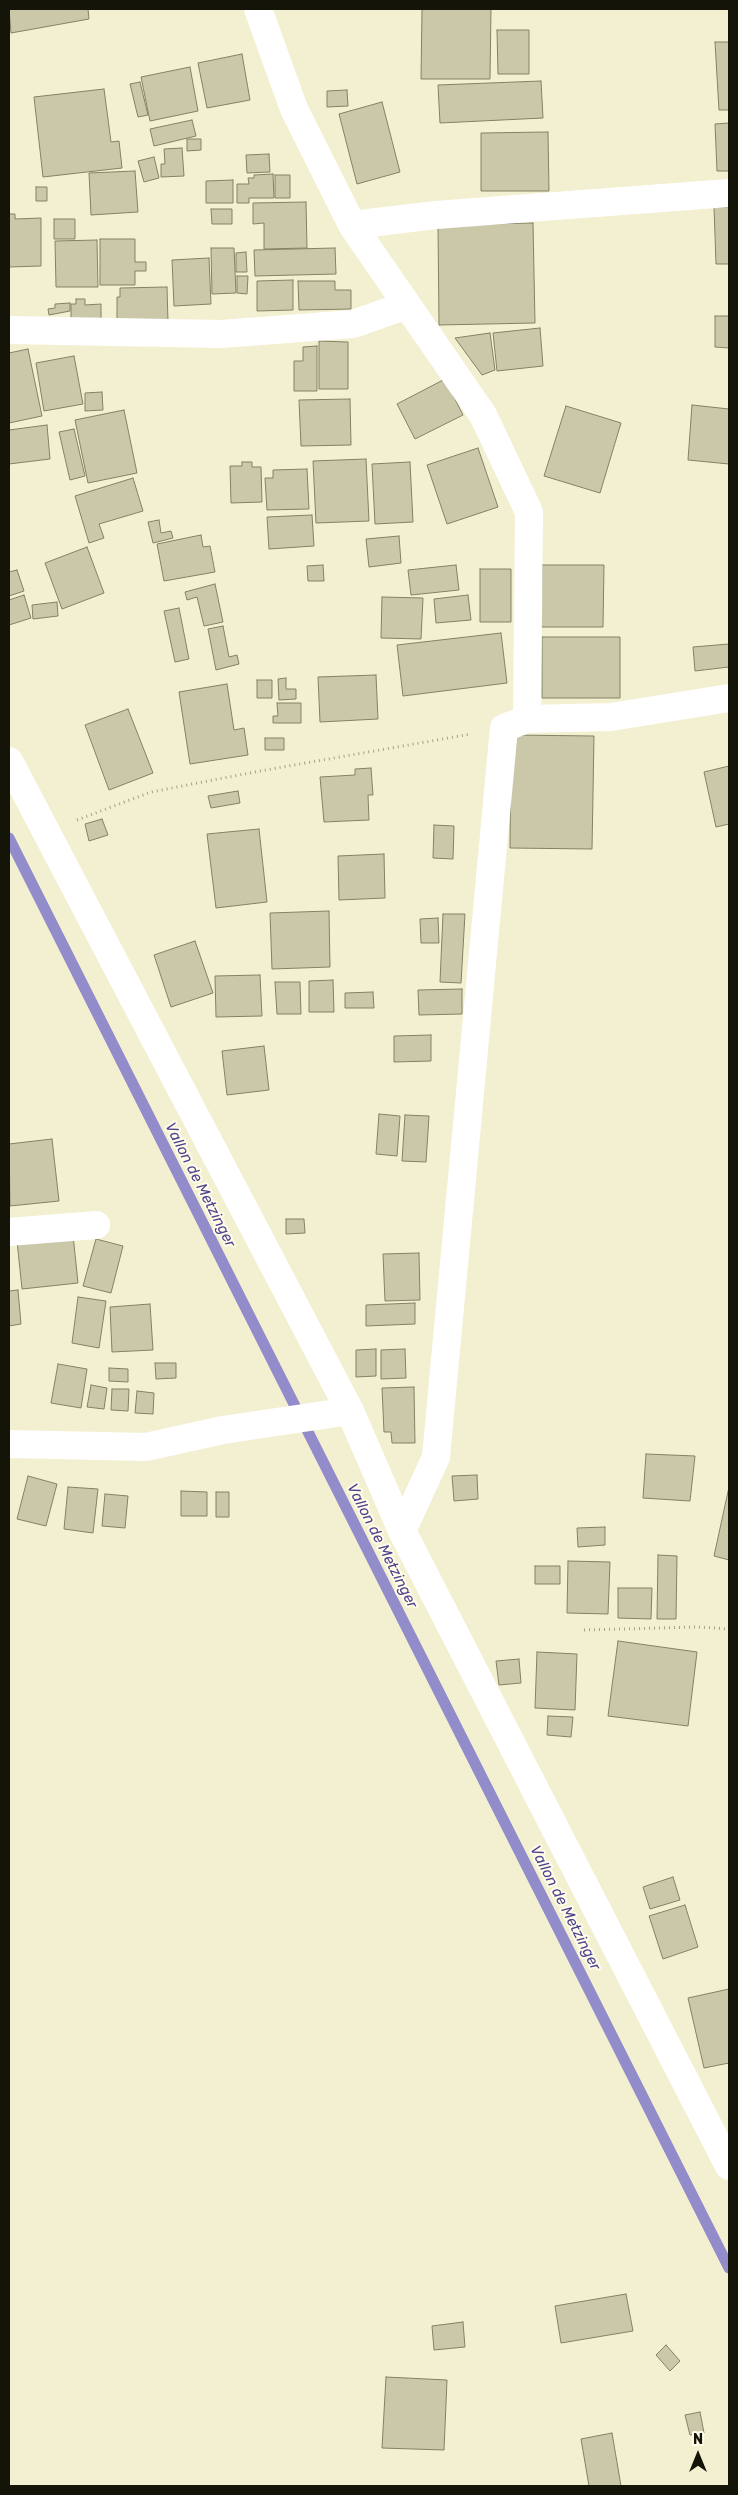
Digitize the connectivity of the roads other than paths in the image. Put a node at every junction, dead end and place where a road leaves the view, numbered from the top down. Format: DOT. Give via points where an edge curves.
graph roads {
  1 [pos="258,9"];
  2 [pos="729,193"];
  3 [pos="352,225"];
  4 [pos="407,305"];
  5 [pos="9,330"];
  6 [pos="729,698"];
  7 [pos="516,724"];
  8 [pos="9,761"];
  9 [pos="96,1225"];
  10 [pos="9,1232"];
  11 [pos="350,1411"];
  12 [pos="9,1444"];
  13 [pos="402,1531"];
  14 [pos="729,2166"];
  1 -- 3 [label="street" via="294,110"];
  2 -- 3 [label="street" via="436,215"];
  3 -- 4 [label="street"];
  4 -- 5 [label="street" via="353,324 221,334"];
  4 -- 7 [label="street" via="483,415 529,512"];
  6 -- 7 [label="street" via="611,717"];
  7 -- 13 [label="street" via="436,1457"];
  8 -- 11 [label="street"];
  9 -- 10 [label="street"];
  11 -- 12 [label="street" via="223,1430 146,1447"];
  11 -- 13 [label="street"];
  13 -- 14 [label="street"];
}
